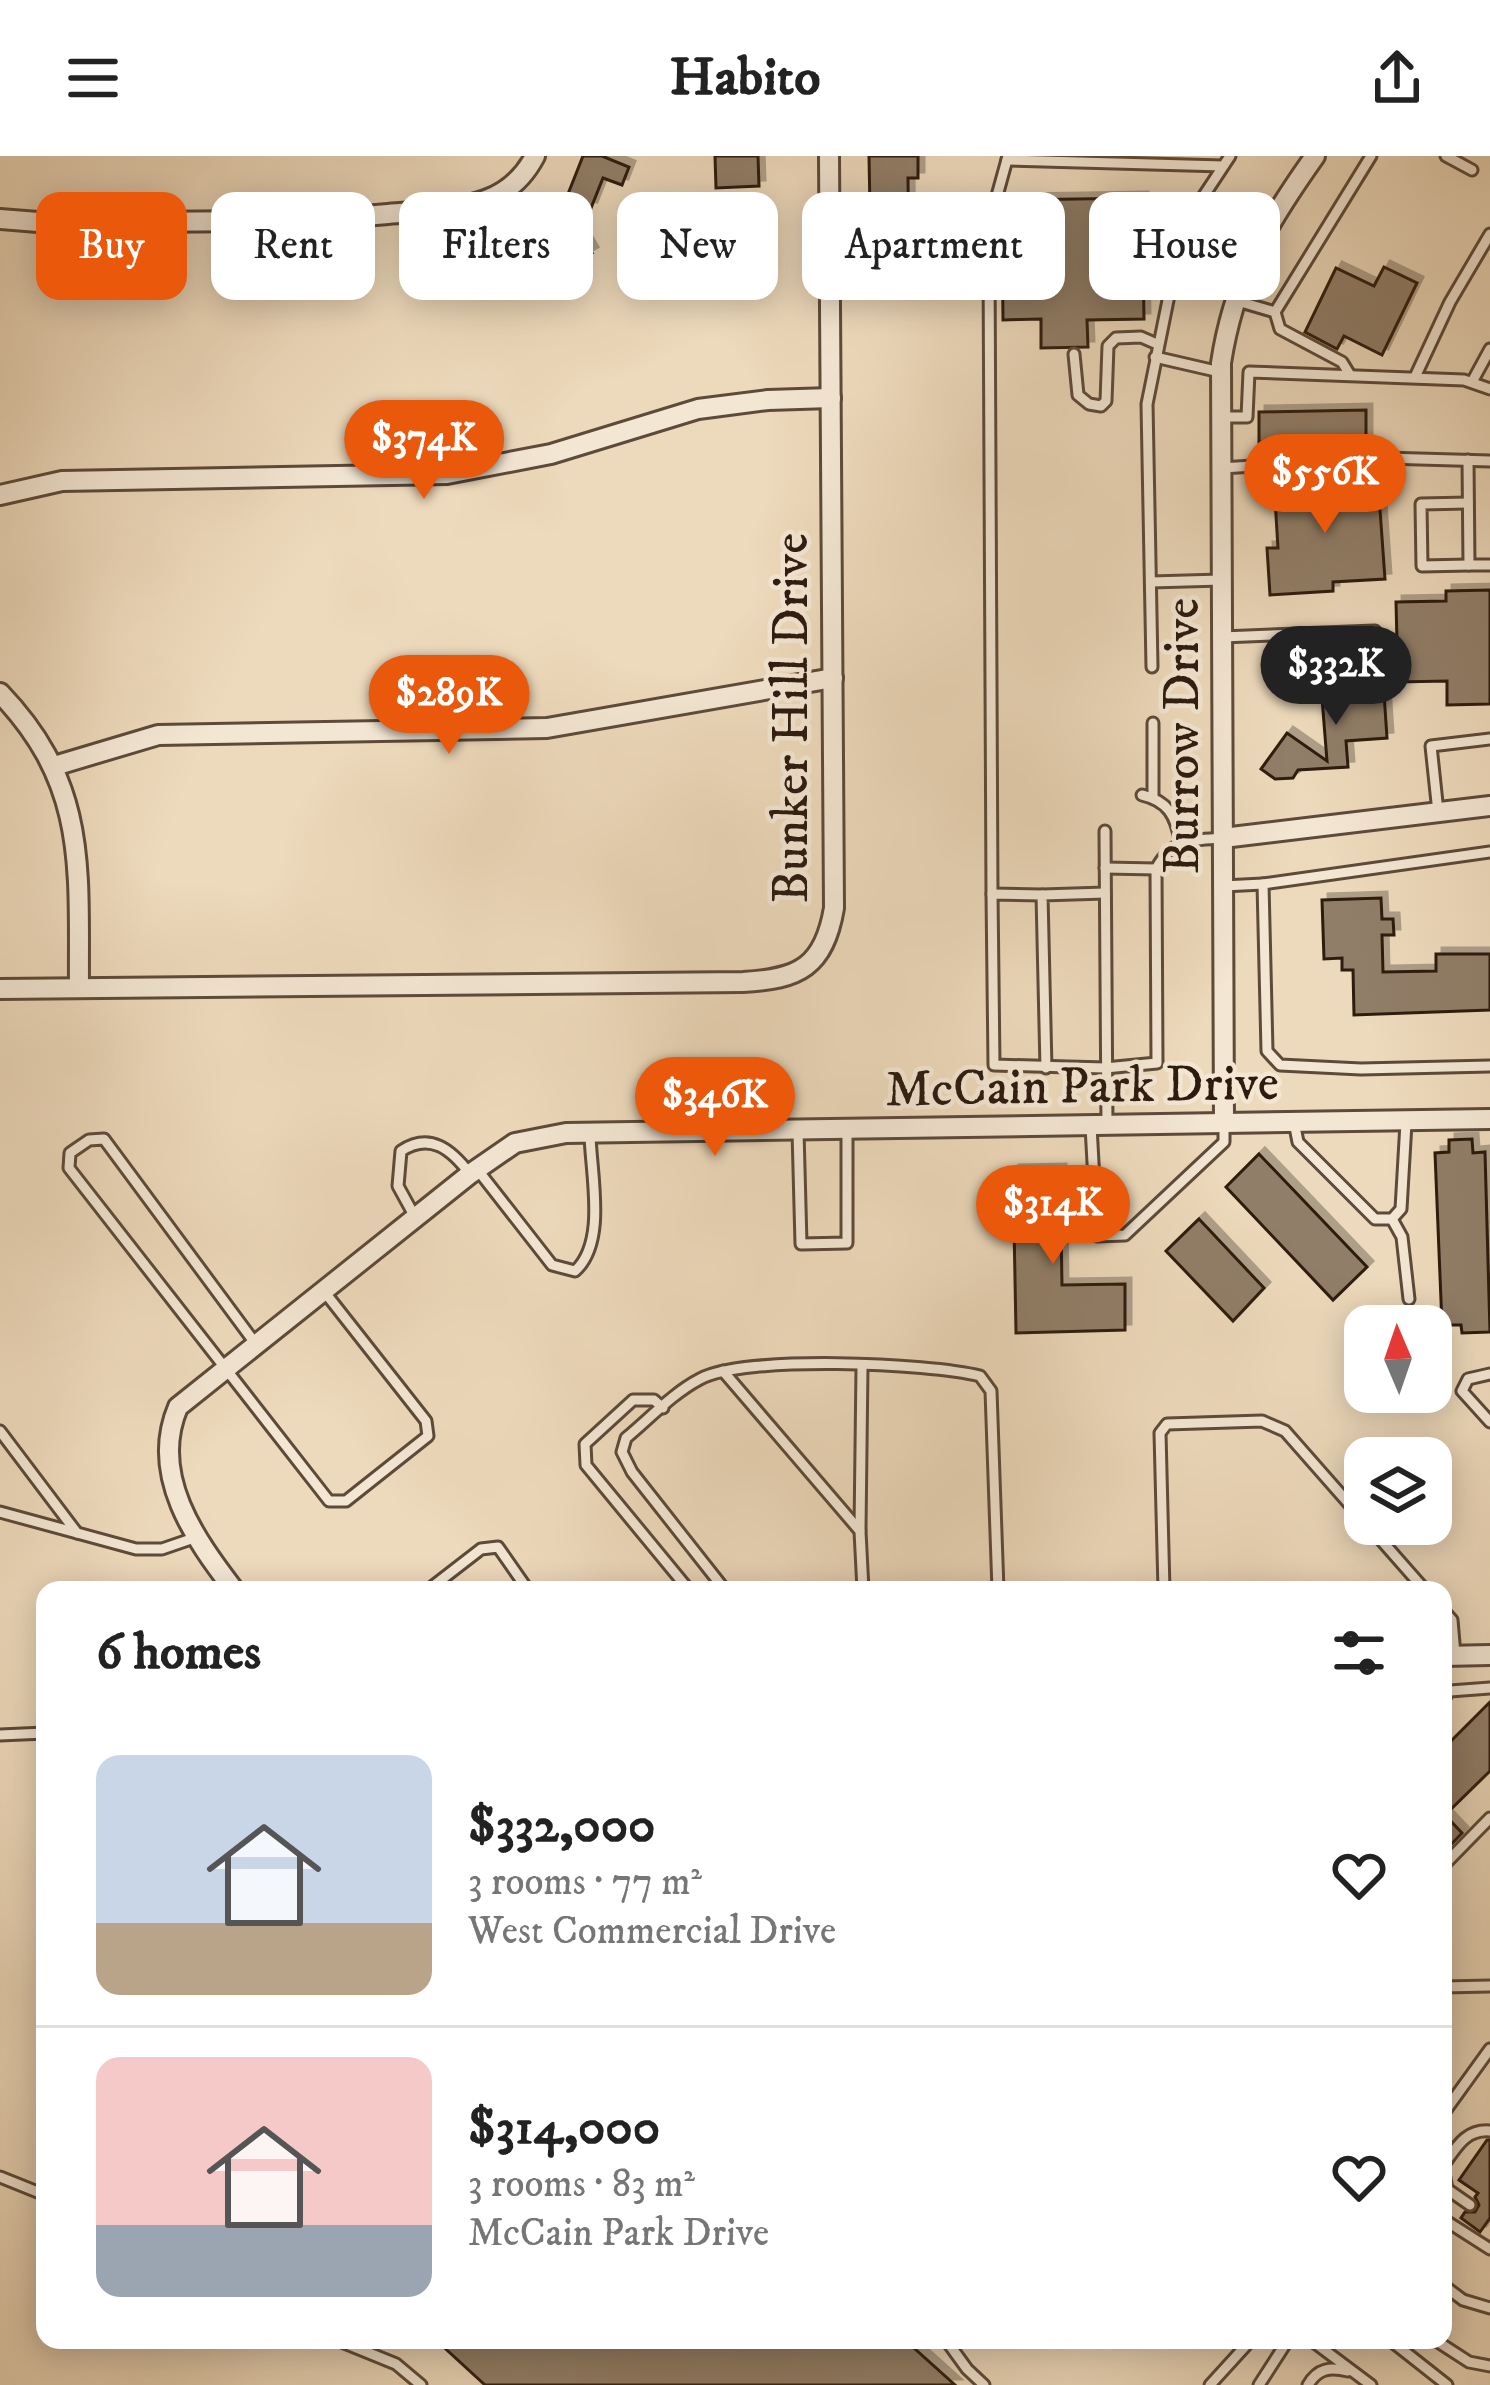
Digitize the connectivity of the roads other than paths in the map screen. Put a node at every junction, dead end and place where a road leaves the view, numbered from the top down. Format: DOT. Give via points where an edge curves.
graph roads {
  1 [pos="535,156"];
  2 [pos="829,156"];
  3 [pos="1315,156"];
  4 [pos="1372,156"];
  5 [pos="1446,156"];
  6 [pos="1007,158"];
  7 [pos="1226,161"];
  8 [pos="1472,170"];
  9 [pos="1280,206"];
  10 [pos="0,220"];
  11 [pos="1490,234"];
  12 [pos="1234,300"];
  13 [pos="1276,312"];
  14 [pos="1157,344"];
  15 [pos="1490,349"];
  16 [pos="1074,354"];
  17 [pos="1155,357"];
  18 [pos="1221,372"];
  19 [pos="1350,375"];
  20 [pos="1415,377"];
  21 [pos="1472,382"];
  22 [pos="1490,389"];
  23 [pos="831,398"];
  24 [pos="1220,417"];
  25 [pos="1468,460"];
  26 [pos="1490,460"];
  27 [pos="1221,468"];
  28 [pos="0,495"];
  29 [pos="1468,503"];
  30 [pos="1468,565"];
  31 [pos="1490,565"];
  32 [pos="1221,580"];
  33 [pos="1150,582"];
  34 [pos="1375,631"];
  35 [pos="1222,637"];
  36 [pos="1152,668"];
  37 [pos="832,678"];
  38 [pos="0,694"];
  39 [pos="1153,722"];
  40 [pos="1490,739"];
  41 [pos="54,766"];
  42 [pos="1490,806"];
  43 [pos="1438,812"];
  44 [pos="1105,831"];
  45 [pos="1222,838"];
  46 [pos="1180,841"];
  47 [pos="1490,852"];
  48 [pos="1105,868"];
  49 [pos="1156,869"];
  50 [pos="1263,884"];
  51 [pos="1223,886"];
  52 [pos="1105,893"];
  53 [pos="992,894"];
  54 [pos="1042,895"];
  55 [pos="0,988"];
  56 [pos="79,988"];
  57 [pos="1490,1066"];
  58 [pos="1046,1068"];
  59 [pos="1105,1068"];
  60 [pos="1490,1118"];
  61 [pos="1406,1119"];
  62 [pos="1294,1122"];
  63 [pos="1224,1124"];
  64 [pos="1099,1126"];
  65 [pos="847,1130"];
  66 [pos="798,1131"];
  67 [pos="590,1133"];
  68 [pos="474,1171"];
  69 [pos="416,1217"];
  70 [pos="1392,1219"];
  71 [pos="322,1290"];
  72 [pos="1409,1299"];
  73 [pos="255,1342"];
  74 [pos="226,1366"];
  75 [pos="862,1367"];
  76 [pos="723,1372"];
  77 [pos="1490,1374"];
  78 [pos="663,1408"];
  79 [pos="1490,1422"];
  80 [pos="0,1431"];
  81 [pos="1344,1498"];
  82 [pos="0,1512"];
  83 [pos="860,1531"];
  84 [pos="77,1533"];
  85 [pos="194,1538"];
  86 [pos="1384,1545"];
  87 [pos="226,1581"];
  88 [pos="440,1581"];
  89 [pos="522,1581"];
  90 [pos="682,1581"];
  91 [pos="718,1581"];
  92 [pos="863,1581"];
  93 [pos="998,1581"];
  94 [pos="1164,1581"];
  95 [pos="1414,1581"];
  96 [pos="1490,1655"];
  97 [pos="1452,1656"];
  98 [pos="1490,1688"];
  99 [pos="1452,1691"];
  100 [pos="36,1733"];
  101 [pos="0,1735"];
  102 [pos="1490,1818"];
  103 [pos="1452,1857"];
  104 [pos="1490,1986"];
  105 [pos="1452,1987"];
  106 [pos="1490,2049"];
  107 [pos="1479,2065"];
  108 [pos="1490,2073"];
  109 [pos="1452,2102"];
  110 [pos="1490,2132"];
  111 [pos="1452,2154"];
  112 [pos="0,2177"];
  113 [pos="36,2191"];
  114 [pos="1452,2192"];
  115 [pos="1470,2205"];
  116 [pos="1452,2224"];
  117 [pos="1490,2249"];
  118 [pos="1452,2292"];
  119 [pos="1490,2308"];
  120 [pos="359,2349"];
  121 [pos="953,2349"];
  122 [pos="1243,2349"];
  123 [pos="1282,2349"];
  124 [pos="1323,2349"];
  125 [pos="1401,2349"];
  126 [pos="1449,2349"];
  127 [pos="1490,2366"];
  128 [pos="1354,2372"];
  129 [pos="421,2385"];
  130 [pos="984,2385"];
  131 [pos="1210,2385"];
  132 [pos="1259,2385"];
  133 [pos="1308,2385"];
  134 [pos="1371,2385"];
  135 [pos="1447,2385"];
  1 -- 10 [label="street" via="505,190 460,206 334,218"];
  2 -- 23 [label="street, Bunker Hill Drive"];
  3 -- 9 [label="street, Burrow Drive"];
  4 -- 13 [label="lane"];
  5 -- 8 [label="lane"];
  6 -- 7 [label="lane"];
  6 -- 53 [label="lane" via="989,260"];
  7 -- 14 [label="lane" via="1180,241"];
  11 -- 20 [label="lane"];
  12 -- 13 [label="lane"];
  12 -- 18 [label="street, Burrow Drive"];
  13 -- 19 [label="lane" via="1280,329 1342,362"];
  14 -- 16 [label="lane" via="1116,338 1108,346 1101,406 1078,395"];
  14 -- 17 [label="lane"];
  15 -- 21 [label="lane"];
  17 -- 18 [label="lane"];
  17 -- 33 [label="lane" via="1147,404"];
  18 -- 24 [label="street, Burrow Drive"];
  19 -- 20 [label="lane"];
  19 -- 24 [label="lane" via="1249,372 1246,417"];
  20 -- 21 [label="lane"];
  21 -- 22 [label="lane"];
  23 -- 28 [label="street" via="698,409 551,454 447,474 62,481"];
  23 -- 37 [label="street, Bunker Hill Drive"];
  24 -- 27 [label="street, Burrow Drive"];
  25 -- 26 [label="lane"];
  25 -- 27 [label="lane"];
  25 -- 29 [label="lane"];
  27 -- 32 [label="street, Burrow Drive"];
  29 -- 30 [label="lane"];
  29 -- 30 [label="lane" via="1421,504 1422,566"];
  30 -- 31 [label="lane"];
  32 -- 33 [label="lane"];
  32 -- 35 [label="street, Burrow Drive"];
  33 -- 36 [label="lane"];
  34 -- 35 [label="lane"];
  35 -- 45 [label="street, Burrow Drive"];
  37 -- 41 [label="street" via="547,728 158,735"];
  37 -- 56 [label="street, Bunker Hill Drive" via="834,908 821,952 793,975 742,982"];
  38 -- 41 [label="street"];
  39 -- 46 [label="lane" via="1148,796 1169,809"];
  40 -- 43 [label="lane" via="1431,746"];
  41 -- 56 [label="street" via="74,830"];
  42 -- 43 [label="street"];
  43 -- 45 [label="street"];
  44 -- 48 [label="lane"];
  45 -- 46 [label="lane"];
  45 -- 51 [label="street, Burrow Drive"];
  46 -- 49 [label="lane"];
  47 -- 50 [label="lane"];
  48 -- 49 [label="lane"];
  48 -- 52 [label="lane"];
  49 -- 59 [label="lane" via="1157,1063"];
  50 -- 51 [label="lane"];
  50 -- 57 [label="lane" via="1267,1051 1280,1065"];
  51 -- 63 [label="street, Burrow Drive"];
  52 -- 54 [label="lane"];
  52 -- 59 [label="lane"];
  53 -- 54 [label="lane"];
  53 -- 58 [label="lane" via="994,1065"];
  54 -- 58 [label="lane"];
  55 -- 56 [label="street, Bunker Hill Drive"];
  58 -- 59 [label="lane"];
  59 -- 64 [label="lane"];
  60 -- 61 [label="street, McCain Park Drive"];
  61 -- 62 [label="street, McCain Park Drive"];
  61 -- 70 [label="lane" via="1401,1209"];
  62 -- 63 [label="street, McCain Park Drive"];
  62 -- 70 [label="lane" via="1298,1142 1375,1219"];
  63 -- 64 [label="street, McCain Park Drive"];
  63 -- 64 [label="lane" via="1224,1142 1125,1235 1097,1236"];
  64 -- 65 [label="street, McCain Park Drive"];
  65 -- 66 [label="street, McCain Park Drive"];
  65 -- 66 [label="lane" via="847,1243 801,1244"];
  66 -- 67 [label="street, McCain Park Drive"];
  67 -- 68 [label="street, McCain Park Drive" via="515,1143"];
  67 -- 68 [label="lane" via="593,1229 588,1258 575,1271 552,1265"];
  68 -- 69 [label="street, McCain Park Drive"];
  68 -- 69 [label="lane" via="437,1143 400,1151 398,1186"];
  69 -- 71 [label="street, McCain Park Drive"];
  70 -- 72 [label="lane" via="1402,1237"];
  71 -- 73 [label="street, McCain Park Drive"];
  71 -- 74 [label="lane" via="426,1421 428,1436 346,1501 329,1501"];
  73 -- 74 [label="street, McCain Park Drive"];
  73 -- 74 [label="lane" via="104,1139 70,1153 69,1168"];
  74 -- 85 [label="street, McCain Park Drive" via="174,1416 174,1488"];
  75 -- 76 [label="lane"];
  75 -- 83 [label="lane"];
  75 -- 93 [label="lane" via="952,1369 980,1376 991,1391"];
  76 -- 78 [label="lane" via="700,1378"];
  76 -- 83 [label="lane"];
  77 -- 79 [label="lane" via="1468,1379 1462,1390"];
  78 -- 90 [label="lane" via="633,1400 585,1444 586,1465"];
  78 -- 91 [label="lane" via="626,1438 622,1452"];
  80 -- 84 [label="lane"];
  81 -- 94 [label="lane" via="1285,1431 1262,1420 1167,1424 1160,1433"];
  82 -- 84 [label="lane"];
  83 -- 92 [label="lane"];
  84 -- 85 [label="lane" via="149,1550"];
  85 -- 87 [label="street, McCain Park Drive"];
  86 -- 95 [label="lane"];
  88 -- 89 [label="lane" via="481,1549 498,1547"];
  96 -- 97 [label="street"];
  98 -- 99 [label="lane"];
  100 -- 101 [label="lane"];
  102 -- 103 [label="lane"];
  104 -- 105 [label="lane"];
  106 -- 107 [label="lane"];
  107 -- 108 [label="lane"];
  107 -- 109 [label="lane"];
  110 -- 111 [label="lane" via="1463,2138"];
  112 -- 113 [label="lane"];
  114 -- 115 [label="lane"];
  116 -- 117 [label="lane"];
  118 -- 119 [label="lane"];
  120 -- 129 [label="lane"];
  121 -- 130 [label="lane"];
  122 -- 131 [label="lane"];
  123 -- 132 [label="lane"];
  124 -- 128 [label="lane"];
  125 -- 135 [label="lane"];
  126 -- 127 [label="lane"];
  128 -- 133 [label="lane" via="1321,2371"];
  128 -- 134 [label="lane"];
}
